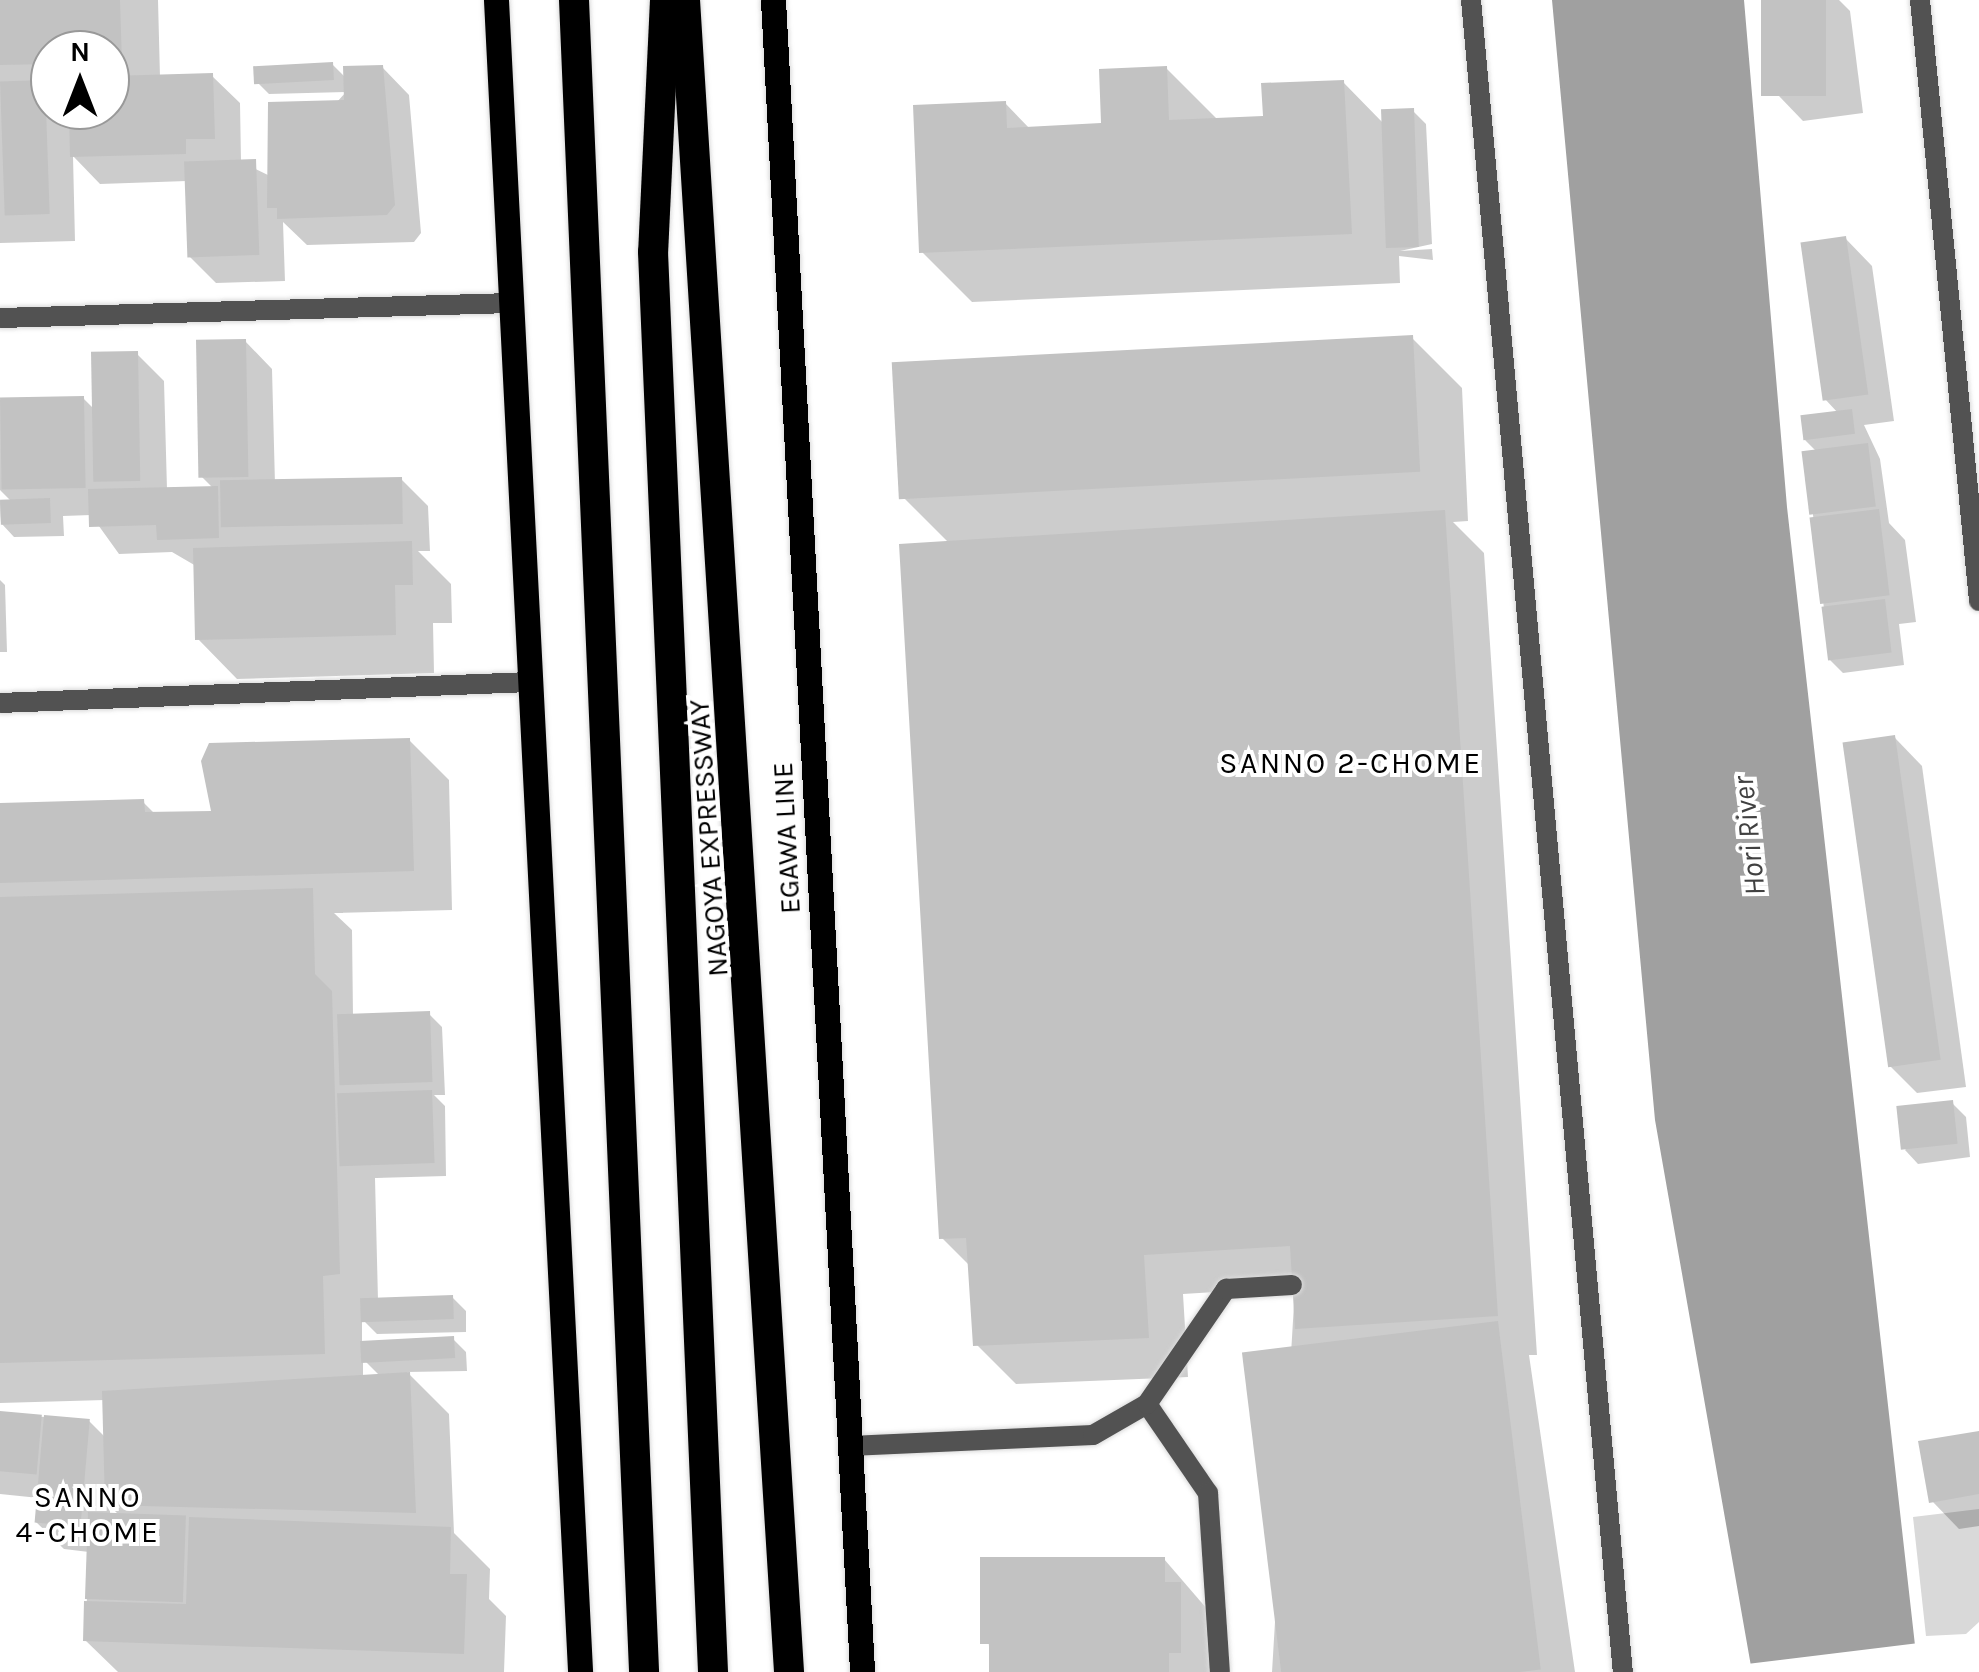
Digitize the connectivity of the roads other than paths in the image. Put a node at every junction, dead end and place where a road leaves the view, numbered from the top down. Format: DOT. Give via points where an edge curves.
graph roads {
  1 [pos="496,0"];
  2 [pos="574,0"];
  3 [pos="665,0"];
  4 [pos="684,0"];
  5 [pos="773,0"];
  6 [pos="1471,0"];
  7 [pos="1920,0"];
  8 [pos="512,302"];
  9 [pos="0,318"];
  10 [pos="1979,600"];
  11 [pos="529,682"];
  12 [pos="0,703"];
  13 [pos="1292,1285"];
  14 [pos="1147,1404"];
  15 [pos="850,1446"];
  16 [pos="580,1672"];
  17 [pos="644,1672"];
  18 [pos="713,1672"];
  19 [pos="790,1672"];
  20 [pos="862,1672"];
  21 [pos="1220,1672"];
  22 [pos="1623,1672"];
  1 -- 8 [label="main road"];
  2 -- 17 [label="highway"];
  3 -- 18 [label="highway" via="653,252"];
  4 -- 19 [label="highway, NAGOYA EXPRESSWAY"];
  5 -- 15 [label="main road, EGAWA LINE"];
  6 -- 22 [label="street"];
  7 -- 10 [label="street"];
  8 -- 9 [label="street"];
  8 -- 11 [label="main road"];
  11 -- 12 [label="street"];
  11 -- 16 [label="main road"];
  13 -- 14 [label="street" via="1226,1289"];
  14 -- 15 [label="street" via="1093,1435"];
  14 -- 21 [label="street" via="1208,1493"];
  15 -- 20 [label="main road, EGAWA LINE"];
}
